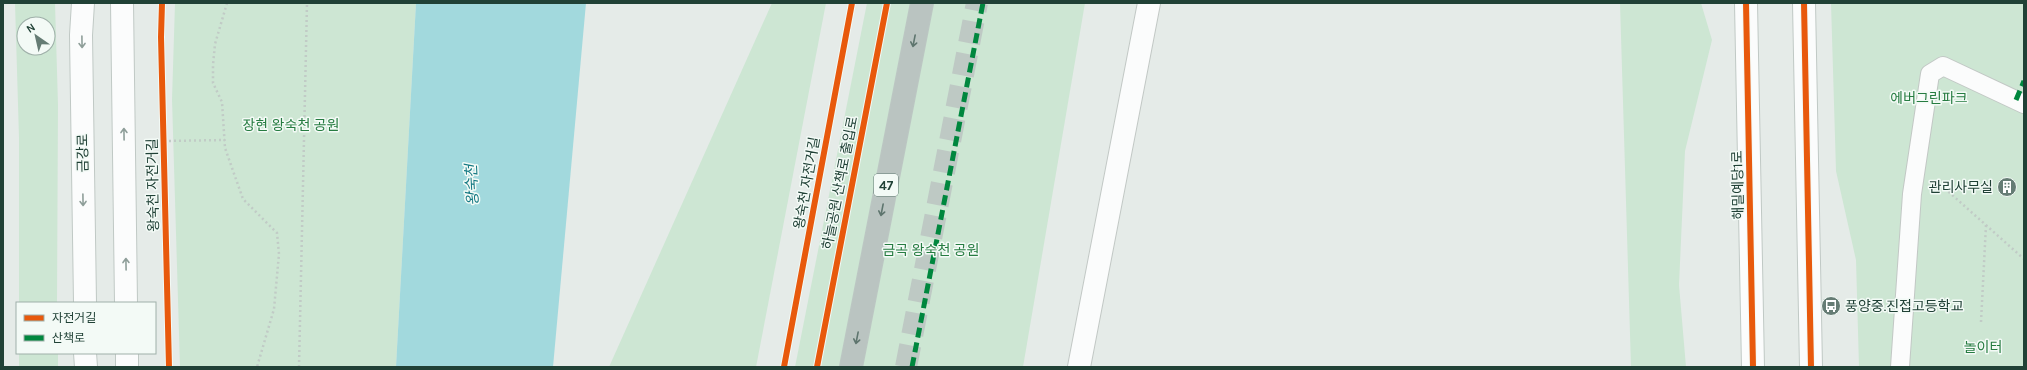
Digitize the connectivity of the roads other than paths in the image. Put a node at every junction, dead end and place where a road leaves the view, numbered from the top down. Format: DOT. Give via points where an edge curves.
graph roads {
  1 [pos="83,3"];
  2 [pos="122,3"];
  3 [pos="922,3"];
  4 [pos="1149,3"];
  5 [pos="1746,3"];
  6 [pos="1804,3"];
  7 [pos="2024,104"];
  8 [pos="85,302"];
  9 [pos="126,302"];
  10 [pos="85,354"];
  11 [pos="127,354"];
  12 [pos="86,367"];
  13 [pos="127,367"];
  14 [pos="851,367"];
  15 [pos="1079,367"];
  16 [pos="1753,367"];
  17 [pos="1811,367"];
  18 [pos="1900,367"];
  1 -- 8 [label="street, 금강로, one-way"];
  9 -- 2 [label="street, one-way"];
  3 -- 14 [label="highway, 47, one-way"];
  4 -- 15 [label="street"];
  5 -- 16 [label="street, 해밀예당1로"];
  6 -- 17 [label="street"];
  7 -- 18 [label="lane" via="1943,66 1930,74 1912,194"];
  10 -- 12 [label="street"];
  11 -- 13 [label="street"];
}
